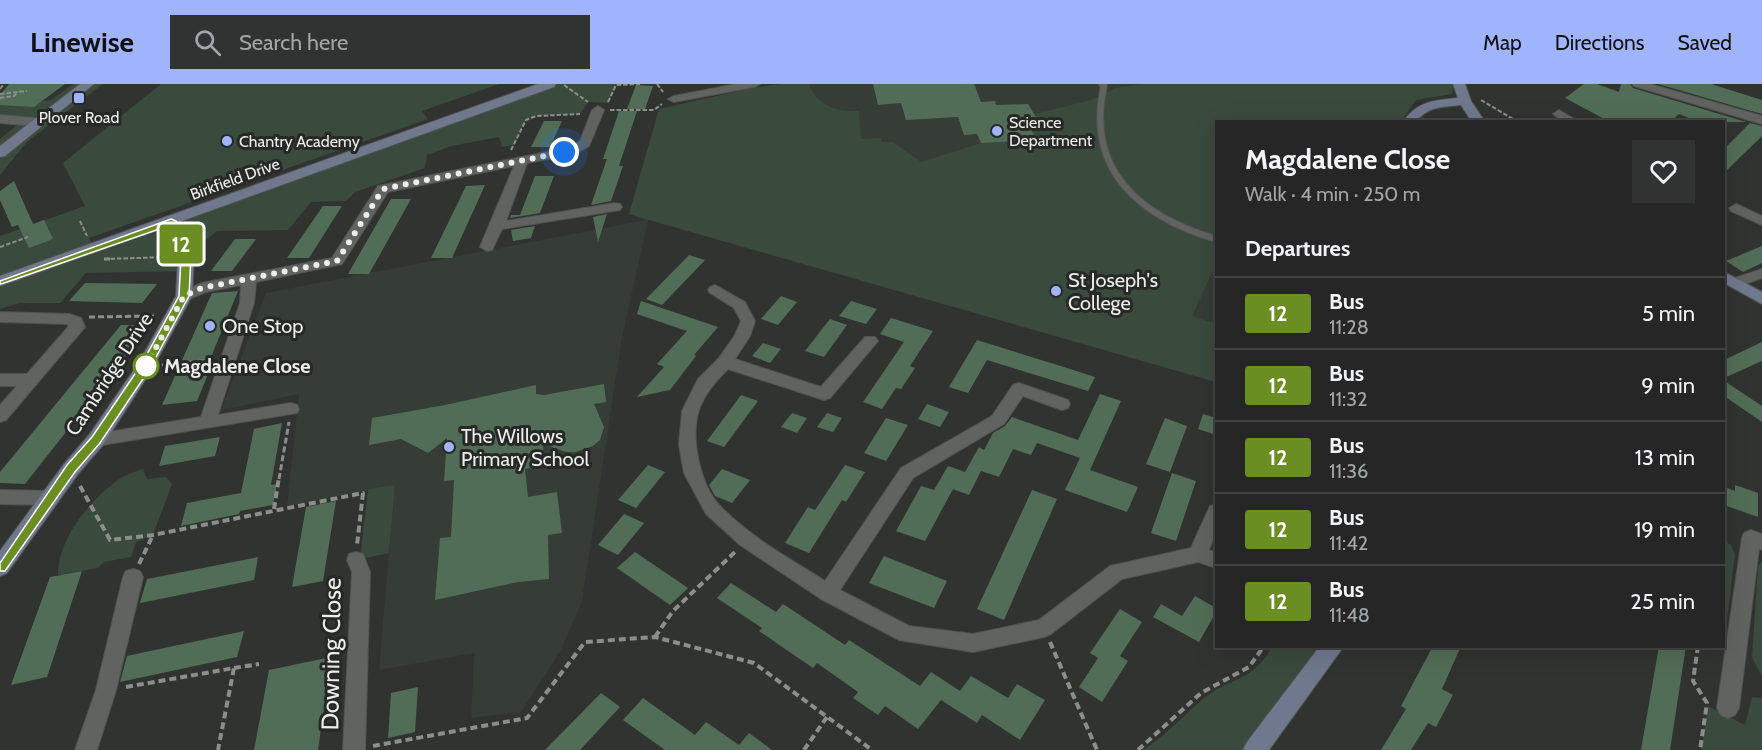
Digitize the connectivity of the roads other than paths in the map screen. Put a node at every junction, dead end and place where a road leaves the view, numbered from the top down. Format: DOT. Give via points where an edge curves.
graph roads {
  1 [pos="88,84"];
  2 [pos="550,84"];
  3 [pos="754,84"];
  4 [pos="1114,84"];
  5 [pos="1638,84"];
  6 [pos="1103,85"];
  7 [pos="1459,85"];
  8 [pos="674,99"];
  9 [pos="1465,101"];
  10 [pos="598,104"];
  11 [pos="1559,114"];
  12 [pos="0,119"];
  13 [pos="1410,120"];
  14 [pos="1478,120"];
  15 [pos="1570,120"];
  16 [pos="1762,120"];
  17 [pos="37,122"];
  18 [pos="0,153"];
  19 [pos="522,161"];
  20 [pos="615,207"];
  21 [pos="1736,207"];
  22 [pos="171,221"];
  23 [pos="1762,221"];
  24 [pos="497,226"];
  25 [pos="1215,239"];
  26 [pos="487,247"];
  27 [pos="1762,273"];
  28 [pos="249,279"];
  29 [pos="1729,280"];
  30 [pos="0,281"];
  31 [pos="715,290"];
  32 [pos="184,296"];
  33 [pos="1762,299"];
  34 [pos="0,317"];
  35 [pos="870,341"];
  36 [pos="725,362"];
  37 [pos="0,380"];
  38 [pos="32,380"];
  39 [pos="1062,405"];
  40 [pos="291,409"];
  41 [pos="0,416"];
  42 [pos="207,423"];
  43 [pos="96,440"];
  44 [pos="0,497"];
  45 [pos="51,498"];
  46 [pos="1215,513"];
  47 [pos="1762,542"];
  48 [pos="1198,554"];
  49 [pos="356,560"];
  50 [pos="1215,560"];
  51 [pos="0,567"];
  52 [pos="133,577"];
  53 [pos="828,593"];
  54 [pos="1332,648"];
  55 [pos="1728,708"];
  56 [pos="86,750"];
  57 [pos="354,750"];
  58 [pos="1255,750"];
  1 -- 17 [label="street"];
  2 -- 22 [label="street, Birkfield Drive"];
  3 -- 8 [label="street"];
  4 -- 6 [label="lane"];
  5 -- 16 [label="street"];
  6 -- 25 [label="lane" via="1099,125 1102,146 1120,180 1134,198 1171,224"];
  7 -- 9 [label="street"];
  9 -- 13 [label="street" via="1428,104 1415,111"];
  9 -- 14 [label="street"];
  10 -- 19 [label="street" via="585,143 570,151"];
  11 -- 15 [label="street"];
  12 -- 17 [label="street"];
  17 -- 18 [label="street"];
  19 -- 24 [label="street"];
  19 -- 28 [label="street" via="383,189 337,261"];
  20 -- 24 [label="street"];
  21 -- 23 [label="street"];
  22 -- 30 [label="street, Birkfield Drive"];
  22 -- 32 [label="street, Cambridge Drive" via="186,256"];
  24 -- 26 [label="street"];
  27 -- 29 [label="street"];
  28 -- 32 [label="street" via="202,288"];
  28 -- 42 [label="street" via="247,303"];
  29 -- 33 [label="street"];
  31 -- 36 [label="street" via="740,306 748,321"];
  32 -- 43 [label="street, Cambridge Drive" via="145,367"];
  34 -- 38 [label="street" via="76,322 77,327"];
  35 -- 36 [label="street" via="824,393"];
  36 -- 53 [label="street" via="704,383 690,411 687,445 693,473 712,509 747,540"];
  37 -- 38 [label="street"];
  38 -- 41 [label="street"];
  39 -- 53 [label="street" via="1019,389 998,420 907,473"];
  40 -- 42 [label="street"];
  42 -- 43 [label="street"];
  43 -- 45 [label="street, Cambridge Drive"];
  44 -- 45 [label="street"];
  45 -- 51 [label="street, Cambridge Drive"];
  46 -- 48 [label="street"];
  47 -- 55 [label="street" via="1751,538"];
  48 -- 50 [label="street"];
  48 -- 53 [label="street" via="1117,572 1044,628 973,643 906,634"];
  49 -- 57 [label="street, Downing Close" via="361,572"];
  52 -- 56 [label="street" via="106,690"];
  54 -- 58 [label="street"];
}
